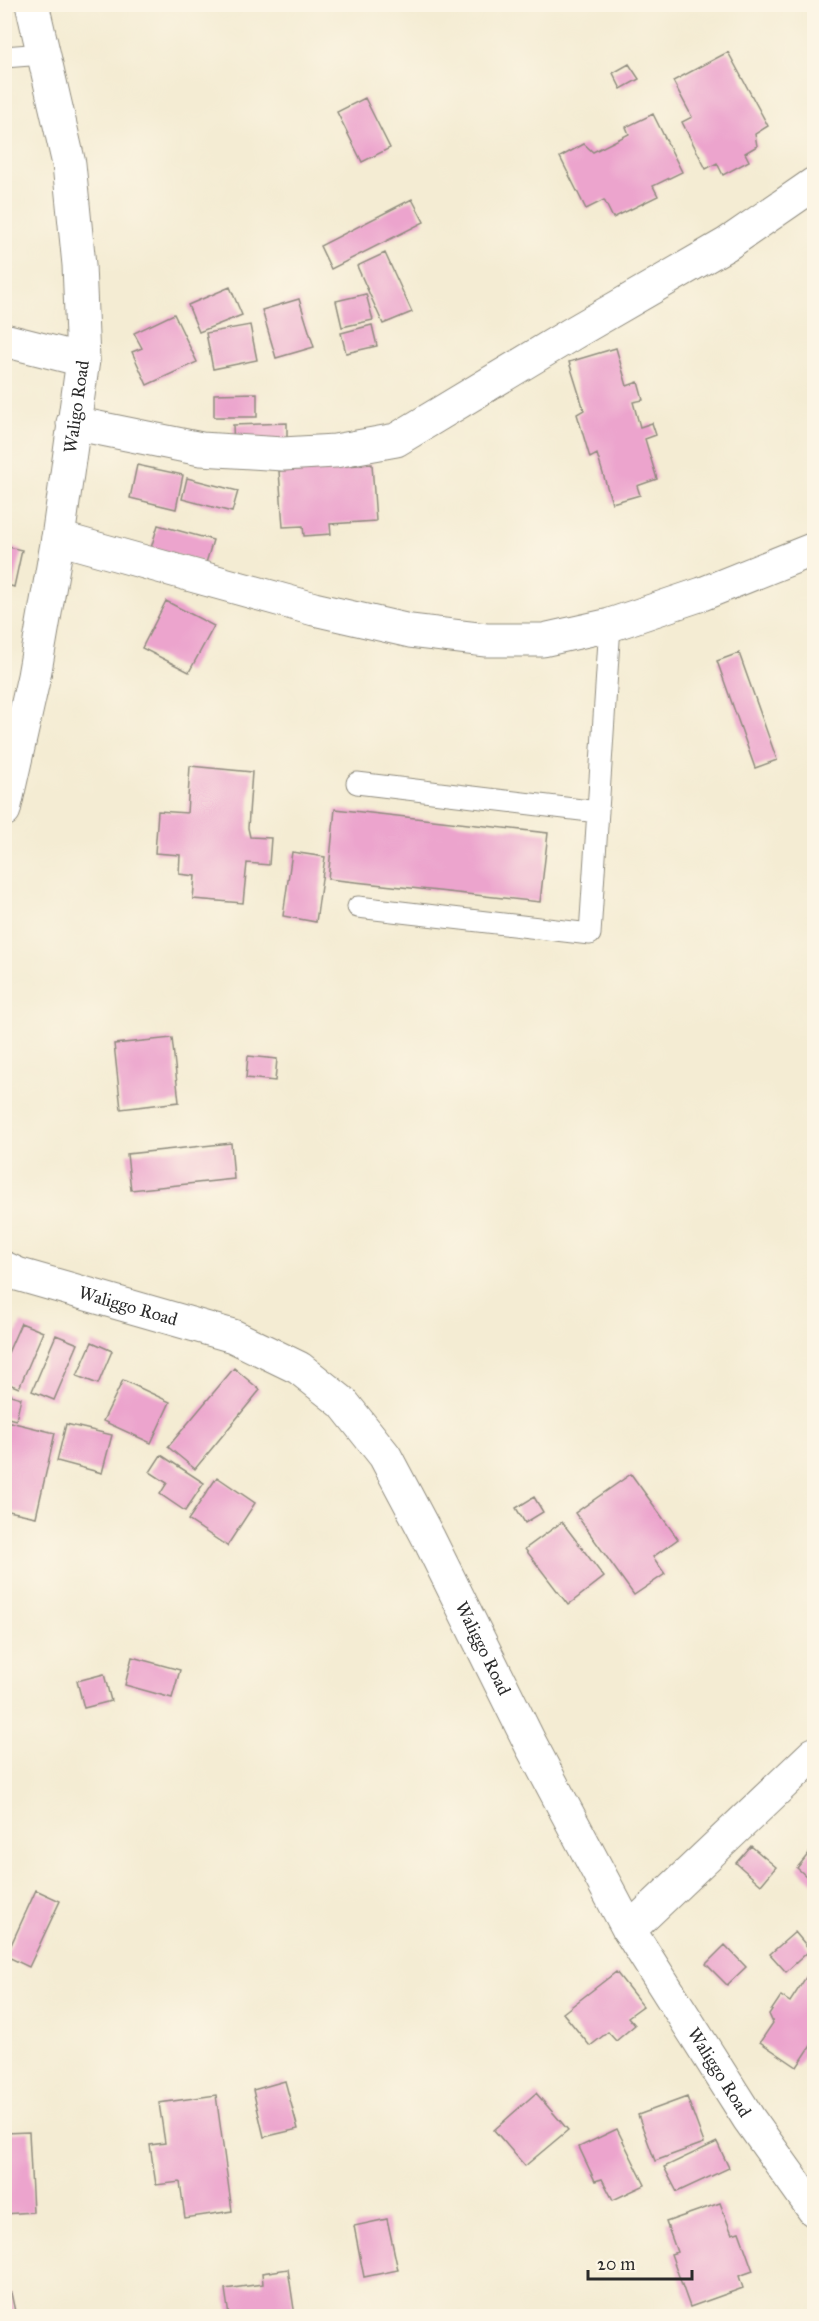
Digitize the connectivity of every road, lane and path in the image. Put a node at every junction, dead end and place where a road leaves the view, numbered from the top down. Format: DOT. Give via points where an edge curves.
graph roads {
  1 [pos="32,4"];
  2 [pos="43,54"];
  3 [pos="4,57"];
  4 [pos="814,184"];
  5 [pos="4,339"];
  6 [pos="82,360"];
  7 [pos="73,423"];
  8 [pos="58,538"];
  9 [pos="814,549"];
  10 [pos="610,625"];
  11 [pos="357,783"];
  12 [pos="4,810"];
  13 [pos="598,812"];
  14 [pos="358,907"];
  15 [pos="4,1268"];
  16 [pos="814,1754"];
  17 [pos="630,1930"];
  18 [pos="814,2210"];
  1 -- 2 [label="street, Waligo Road"];
  2 -- 3 [label="lane"];
  2 -- 6 [label="street, Waligo Road" via="69,164 79,265"];
  4 -- 7 [label="street" via="727,244 396,440 335,451 283,454 201,449"];
  5 -- 6 [label="street"];
  6 -- 7 [label="street, Waligo Road"];
  7 -- 8 [label="street, Waligo Road"];
  8 -- 10 [label="street" via="410,631 486,640 543,640"];
  8 -- 12 [label="street, Waligo Road" via="34,676"];
  9 -- 10 [label="street" via="702,594"];
  10 -- 13 [label="lane"];
  11 -- 13 [label="lane"];
  13 -- 14 [label="lane" via="590,934"];
  15 -- 17 [label="street, Waliggo Road" via="233,1336 299,1368 343,1403 385,1456 531,1745"];
  16 -- 17 [label="street"];
  17 -- 18 [label="street, Waliggo Road" via="749,2120"];
}
